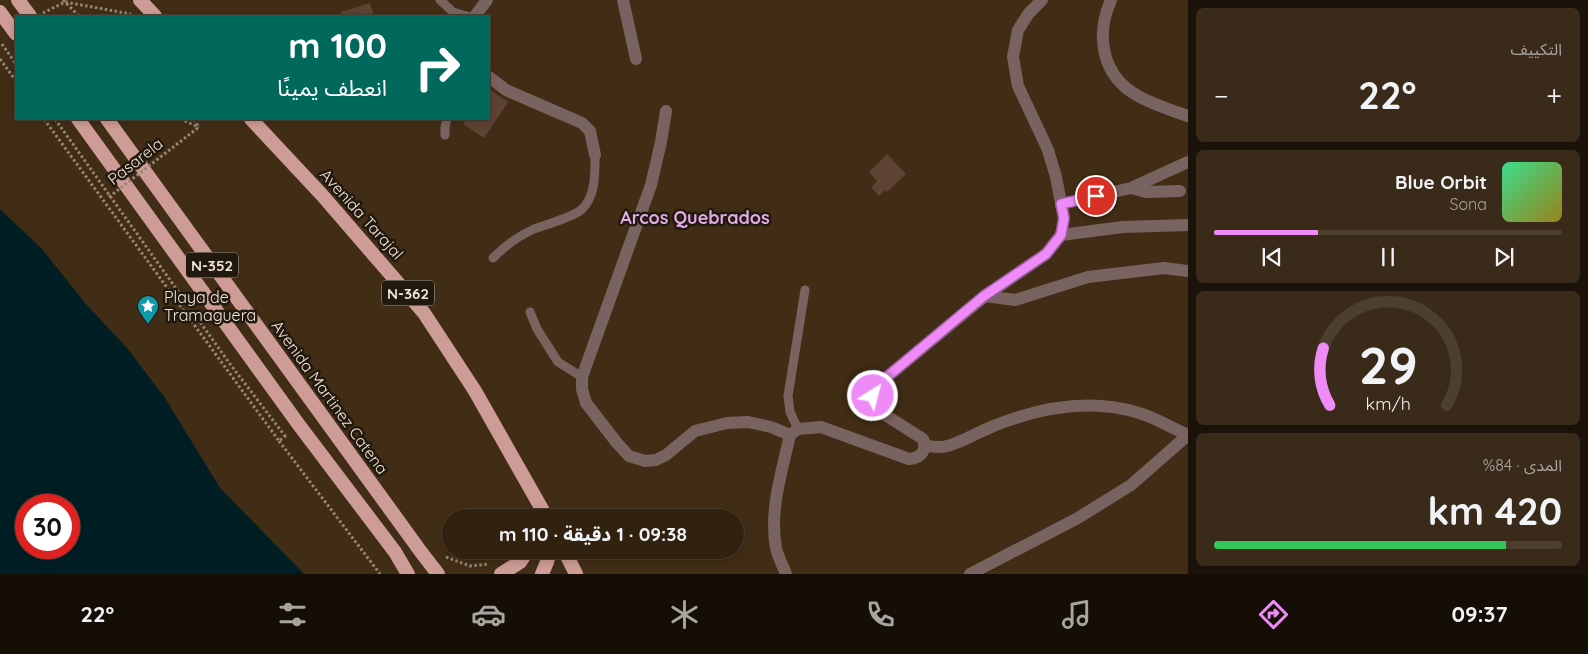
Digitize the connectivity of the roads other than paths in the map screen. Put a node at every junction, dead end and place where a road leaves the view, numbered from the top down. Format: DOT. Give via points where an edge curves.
graph roads {
  1 [pos="18,0"];
  2 [pos="140,0"];
  3 [pos="440,0"];
  4 [pos="487,0"];
  5 [pos="624,0"];
  6 [pos="1042,0"];
  7 [pos="1111,0"];
  8 [pos="0,12"];
  9 [pos="36,15"];
  10 [pos="154,15"];
  11 [pos="464,15"];
  12 [pos="476,15"];
  13 [pos="15,33"];
  14 [pos="636,59"];
  15 [pos="490,78"];
  16 [pos="666,111"];
  17 [pos="1186,112"];
  18 [pos="79,120"];
  19 [pos="108,120"];
  20 [pos="252,120"];
  21 [pos="447,120"];
  22 [pos="444,135"];
  23 [pos="595,155"];
  24 [pos="1188,162"];
  25 [pos="1131,188"];
  26 [pos="1180,191"];
  27 [pos="1061,204"];
  28 [pos="1188,225"];
  29 [pos="1061,235"];
  30 [pos="493,258"];
  31 [pos="1188,271"];
  32 [pos="805,290"];
  33 [pos="984,296"];
  34 [pos="530,312"];
  35 [pos="582,377"];
  36 [pos="794,432"];
  37 [pos="1188,435"];
  38 [pos="925,445"];
  39 [pos="533,492"];
  40 [pos="535,509"];
  41 [pos="539,509"];
  42 [pos="542,509"];
  43 [pos="522,559"];
  44 [pos="548,559"];
  45 [pos="568,559"];
  46 [pos="429,563"];
  47 [pos="408,574"];
  48 [pos="438,574"];
  49 [pos="450,574"];
  50 [pos="501,574"];
  51 [pos="542,574"];
  52 [pos="576,574"];
  53 [pos="786,574"];
  54 [pos="970,574"];
  1 -- 9 [label="highway"];
  2 -- 10 [label="highway"];
  3 -- 11 [label="lane" via="453,12"];
  4 -- 12 [label="street"];
  5 -- 14 [label="street"];
  6 -- 27 [label="street" via="1018,30 1013,57 1018,86 1048,150"];
  7 -- 17 [label="street" via="1102,35 1105,57 1113,75 1136,95"];
  8 -- 13 [label="highway"];
  15 -- 23 [label="street" via="506,90 582,123 590,131"];
  16 -- 35 [label="street" via="651,186"];
  18 -- 47 [label="highway, N-352"];
  19 -- 46 [label="highway, Avenida Martinez Catena / N-352"];
  20 -- 39 [label="highway, Avenida Tarajal / N-362" via="424,313 461,367"];
  21 -- 22 [label="lane"];
  23 -- 30 [label="lane" via="591,196 581,211 519,237"];
  24 -- 25 [label="street"];
  25 -- 26 [label="street" via="1146,192"];
  25 -- 27 [label="street"];
  27 -- 29 [label="street" via="1064,218"];
  28 -- 29 [label="street" via="1123,227"];
  29 -- 33 [label="street" via="1046,254"];
  31 -- 33 [label="street" via="1164,268 1088,277 1015,300"];
  32 -- 36 [label="lane" via="788,396"];
  33 -- 38 [label="street" via="882,381 873,396 874,405 882,413 922,439"];
  34 -- 35 [label="lane" via="558,362"];
  35 -- 36 [label="street" via="586,402 629,456 645,461 666,455 695,431 726,423 748,422"];
  36 -- 38 [label="street" via="821,427 909,459 920,456"];
  36 -- 53 [label="street" via="776,500 773,525 776,550"];
  37 -- 38 [label="street" via="1140,413 1081,405 1040,410 947,446"];
  37 -- 54 [label="street" via="1131,485 1078,518"];
  39 -- 40 [label="highway"];
  39 -- 41 [label="highway, Avenida Tarajal / N-362"];
  39 -- 42 [label="highway, Avenida Tarajal / N-362"];
  43 -- 50 [label="highway"];
  44 -- 51 [label="highway"];
  45 -- 52 [label="highway"];
  46 -- 48 [label="highway, Avenida Martinez Catena / N-352"];
  46 -- 49 [label="highway, N-352"];
}
